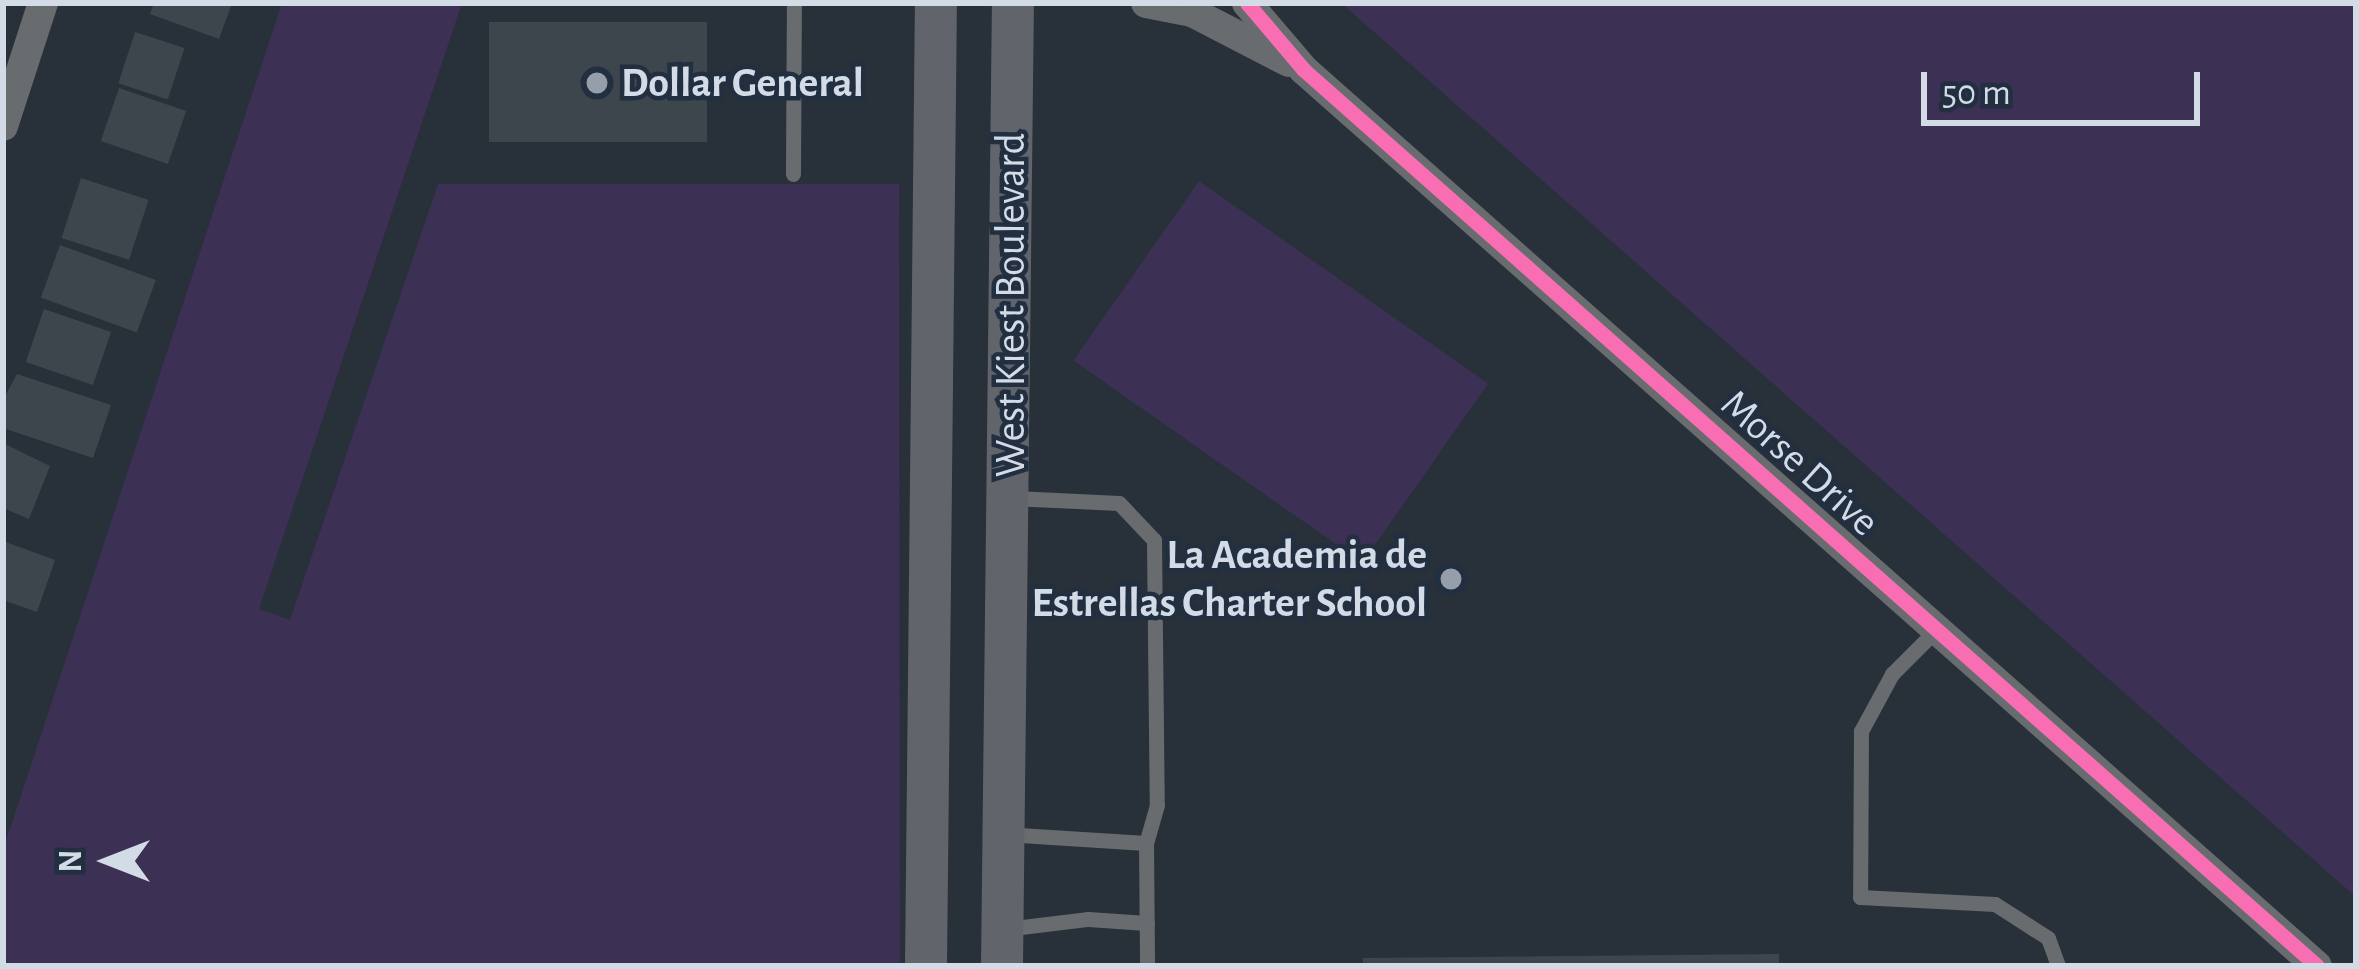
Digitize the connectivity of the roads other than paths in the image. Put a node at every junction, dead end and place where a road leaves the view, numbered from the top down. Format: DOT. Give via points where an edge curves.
graph roads {
  1 [pos="43,3"];
  2 [pos="794,3"];
  3 [pos="936,3"];
  4 [pos="1012,3"];
  5 [pos="1146,3"];
  6 [pos="1247,3"];
  7 [pos="1304,70"];
  8 [pos="3,126"];
  9 [pos="793,174"];
  10 [pos="1010,498"];
  11 [pos="1935,631"];
  12 [pos="1004,834"];
  13 [pos="1146,843"];
  14 [pos="1147,922"];
  15 [pos="1002,947"];
  16 [pos="926,966"];
  17 [pos="1147,966"];
  18 [pos="2058,966"];
  19 [pos="2317,966"];
  1 -- 8 [label="street"];
  2 -- 9 [label="lane"];
  3 -- 16 [label="main road, West Kiest Boulevard"];
  4 -- 10 [label="main road, West Kiest Boulevard"];
  5 -- 7 [label="street, Morse Drive" via="1192,12"];
  6 -- 7 [label="street, Morse Drive"];
  7 -- 11 [label="street, Morse Drive"];
  10 -- 12 [label="main road, West Kiest Boulevard"];
  10 -- 13 [label="lane" via="1120,503 1154,540 1157,805"];
  11 -- 18 [label="lane" via="1892,674 1861,731 1860,897 1995,904 2048,938"];
  11 -- 19 [label="street, Morse Drive"];
  12 -- 13 [label="lane"];
  12 -- 15 [label="main road, West Kiest Boulevard"];
  13 -- 14 [label="lane"];
  14 -- 15 [label="lane" via="1088,919"];
  14 -- 17 [label="lane"];
}
